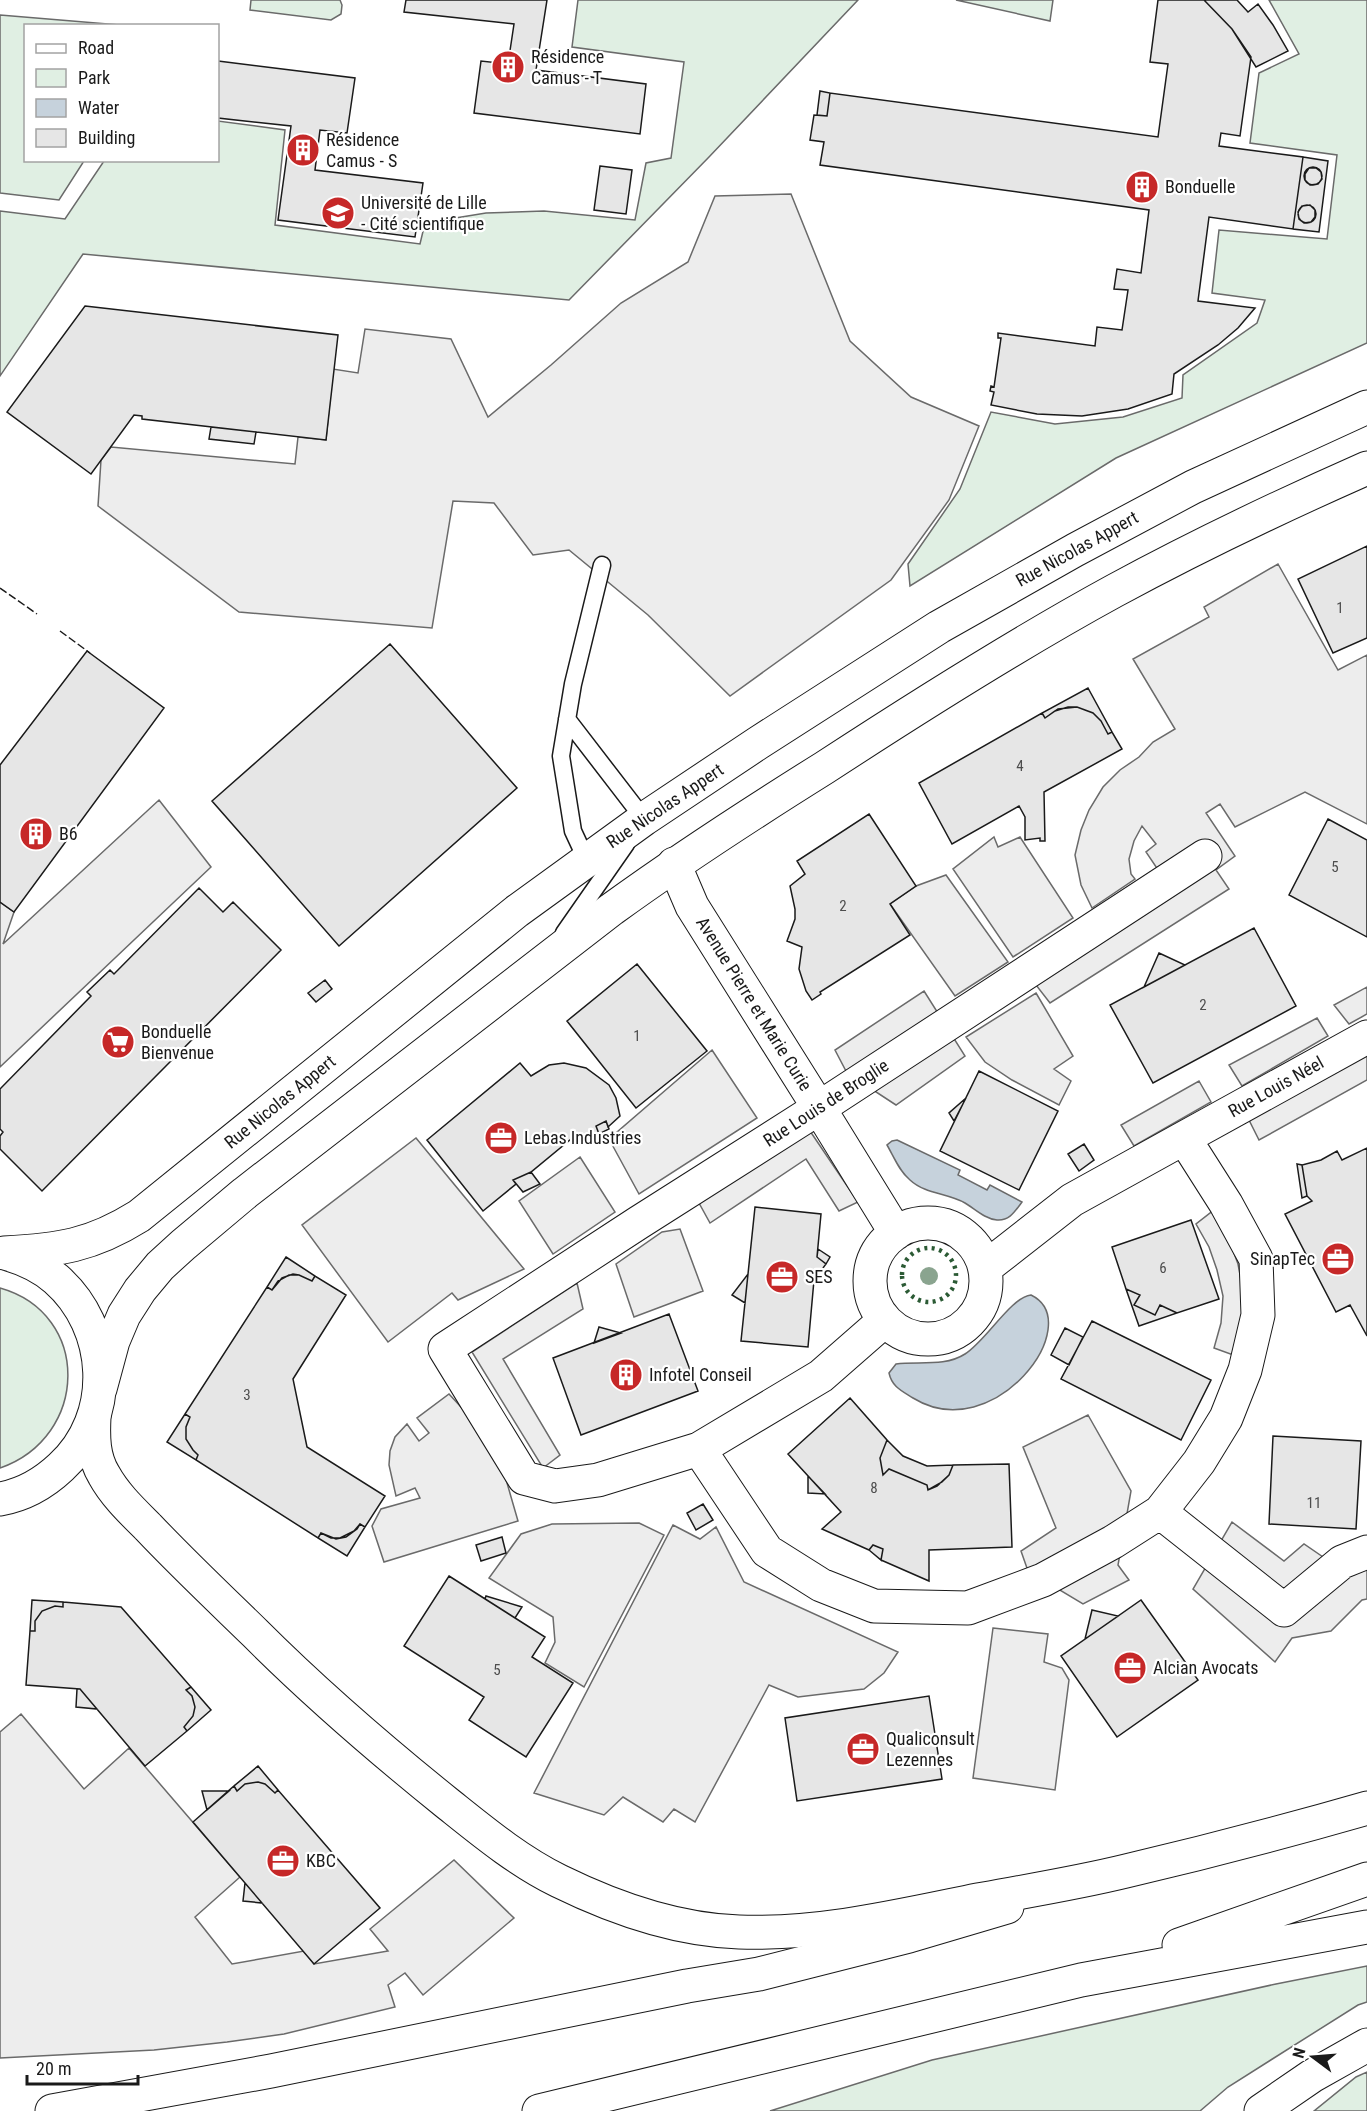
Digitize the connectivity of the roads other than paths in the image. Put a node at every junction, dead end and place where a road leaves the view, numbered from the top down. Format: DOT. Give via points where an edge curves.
graph roads {
  1 [pos="1367,407"];
  2 [pos="1367,468"];
  3 [pos="602,565"];
  4 [pos="567,719"];
  5 [pos="644,819"];
  6 [pos="1205,856"];
  7 [pos="586,859"];
  8 [pos="674,864"];
  9 [pos="544,961"];
  10 [pos="1367,1037"];
  11 [pos="819,1108"];
  12 [pos="1184,1138"];
  13 [pos="896,1233"];
  14 [pos="2,1252"];
  15 [pos="985,1268"];
  16 [pos="885,1320"];
  17 [pos="97,1403"];
  18 [pos="699,1449"];
  19 [pos="0,1499"];
  20 [pos="1160,1512"];
  21 [pos="1367,1552"];
  22 [pos="1367,1808"];
  23 [pos="1124,1872"];
  24 [pos="1367,1879"];
  25 [pos="1367,1927"];
  26 [pos="1081,1980"];
  27 [pos="1367,2045"];
  28 [pos="52,2111"];
  29 [pos="539,2111"];
  30 [pos="1261,2111"];
  1 -- 5 [label="main road, Rue Nicolas Appert" via="1193,487 1001,591"];
  2 -- 8 [label="main road" via="1245,524 1105,596 930,699"];
  3 -- 4 [label="lane"];
  4 -- 5 [label="lane"];
  4 -- 7 [label="lane" via="561,756 573,831"];
  5 -- 7 [label="main road, Rue Nicolas Appert"];
  5 -- 9 [label="lane"];
  6 -- 11 [label="main road, Rue Louis de Broglie"];
  7 -- 14 [label="main road, Rue Nicolas Appert" via="139,1216 90,1242 41,1251"];
  8 -- 9 [label="main road"];
  8 -- 11 [label="main road, Avenue Pierre et Marie Curie" via="692,906"];
  9 -- 17 [label="main road" via="245,1193 160,1266 124,1315"];
  10 -- 12 [label="main road, Rue Louis Néel"];
  11 -- 13 [label="main road, Avenue Pierre et Marie Curie"];
  11 -- 18 [label="main road, Rue Louis de Broglie" via="445,1349 524,1478 555,1486 598,1480"];
  12 -- 15 [label="main road" via="1072,1200"];
  12 -- 20 [label="main road" via="1256,1259 1258,1315 1245,1370 1226,1418 1199,1462"];
  13 -- 15 [label="main road" via="912,1225 950,1227 966,1236"];
  13 -- 16 [label="main road" via="882,1247 873,1265 870,1284 874,1303"];
  14 -- 17 [label="main road" via="55,1277 82,1309 98,1348"];
  15 -- 16 [label="main road" via="986,1287 981,1305 955,1333 918,1338 900,1332"];
  16 -- 18 [label="main road" via="820,1376"];
  17 -- 19 [label="main road" via="74,1454 54,1473 24,1491"];
  17 -- 23 [label="main road" via="93,1438 102,1473 168,1548 292,1670 377,1746 513,1854 556,1880 647,1916 689,1926 736,1932 788,1932 855,1925"];
  18 -- 20 [label="main road" via="767,1551 820,1585 874,1606 968,1608 1043,1580"];
  20 -- 21 [label="main road" via="1284,1610 1342,1562"];
  22 -- 23 [label="main road"];
  23 -- 28 [label="main road" via="909,1936 759,1974"];
  24 -- 26 [label="main road"];
  25 -- 26 [label="main road"];
  26 -- 29 [label="main road"];
  27 -- 30 [label="main road"];
}
